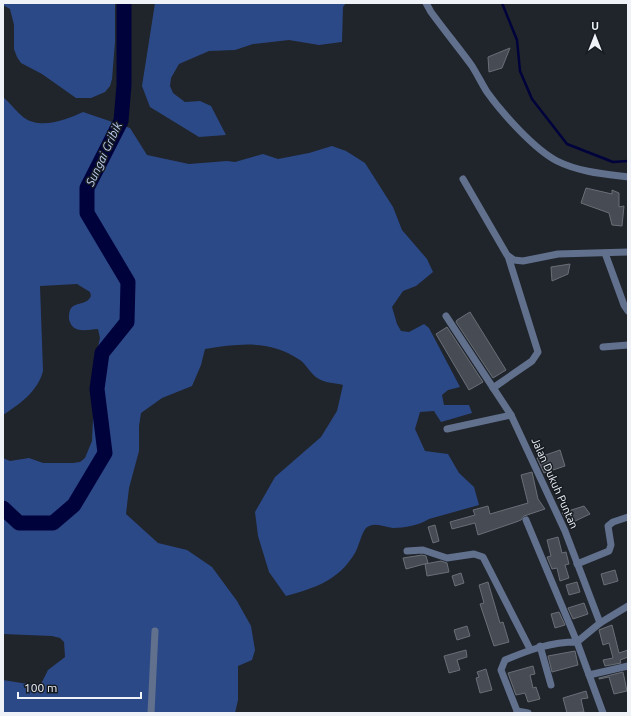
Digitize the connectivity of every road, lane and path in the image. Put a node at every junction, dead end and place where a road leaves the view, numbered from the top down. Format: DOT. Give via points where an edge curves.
graph roads {
  1 [pos="426,3"];
  2 [pos="628,177"];
  3 [pos="463,179"];
  4 [pos="628,252"];
  5 [pos="605,253"];
  6 [pos="508,255"];
  7 [pos="628,311"];
  8 [pos="446,316"];
  9 [pos="628,345"];
  10 [pos="602,347"];
  11 [pos="493,388"];
  12 [pos="511,415"];
  13 [pos="447,429"];
  14 [pos="628,517"];
  15 [pos="526,520"];
  16 [pos="407,551"];
  17 [pos="577,564"];
  18 [pos="628,606"];
  19 [pos="600,623"];
  20 [pos="155,631"];
  21 [pos="577,642"];
  22 [pos="540,646"];
  23 [pos="530,649"];
  24 [pos="628,666"];
  25 [pos="589,675"];
  26 [pos="551,685"];
  27 [pos="515,712"];
  28 [pos="151,713"];
  29 [pos="528,713"];
  30 [pos="603,713"];
  1 -- 2 [label="street" via="487,92 503,112 548,156 586,171"];
  3 -- 6 [label="street"];
  4 -- 5 [label="street"];
  5 -- 6 [label="street" via="558,254 523,261 514,260"];
  5 -- 7 [label="street"];
  6 -- 11 [label="street" via="538,352 532,361"];
  8 -- 11 [label="street, Jalan Dukuh Puntan"];
  9 -- 10 [label="street"];
  11 -- 12 [label="street, Jalan Dukuh Puntan"];
  12 -- 13 [label="street"];
  12 -- 17 [label="street, Jalan Dukuh Puntan" via="559,517"];
  14 -- 17 [label="street" via="608,526 611,545 609,551"];
  15 -- 21 [label="street"];
  16 -- 23 [label="street" via="423,550 446,558 474,554 483,557"];
  17 -- 19 [label="street, Jalan Dukuh Puntan"];
  18 -- 19 [label="street"];
  19 -- 21 [label="street"];
  20 -- 28 [label="street"];
  21 -- 22 [label="street"];
  21 -- 25 [label="street"];
  22 -- 23 [label="street"];
  22 -- 26 [label="street"];
  23 -- 27 [label="street" via="505,660 502,664 501,670"];
  24 -- 25 [label="street"];
  25 -- 30 [label="street"];
  27 -- 29 [label="street"];
}
